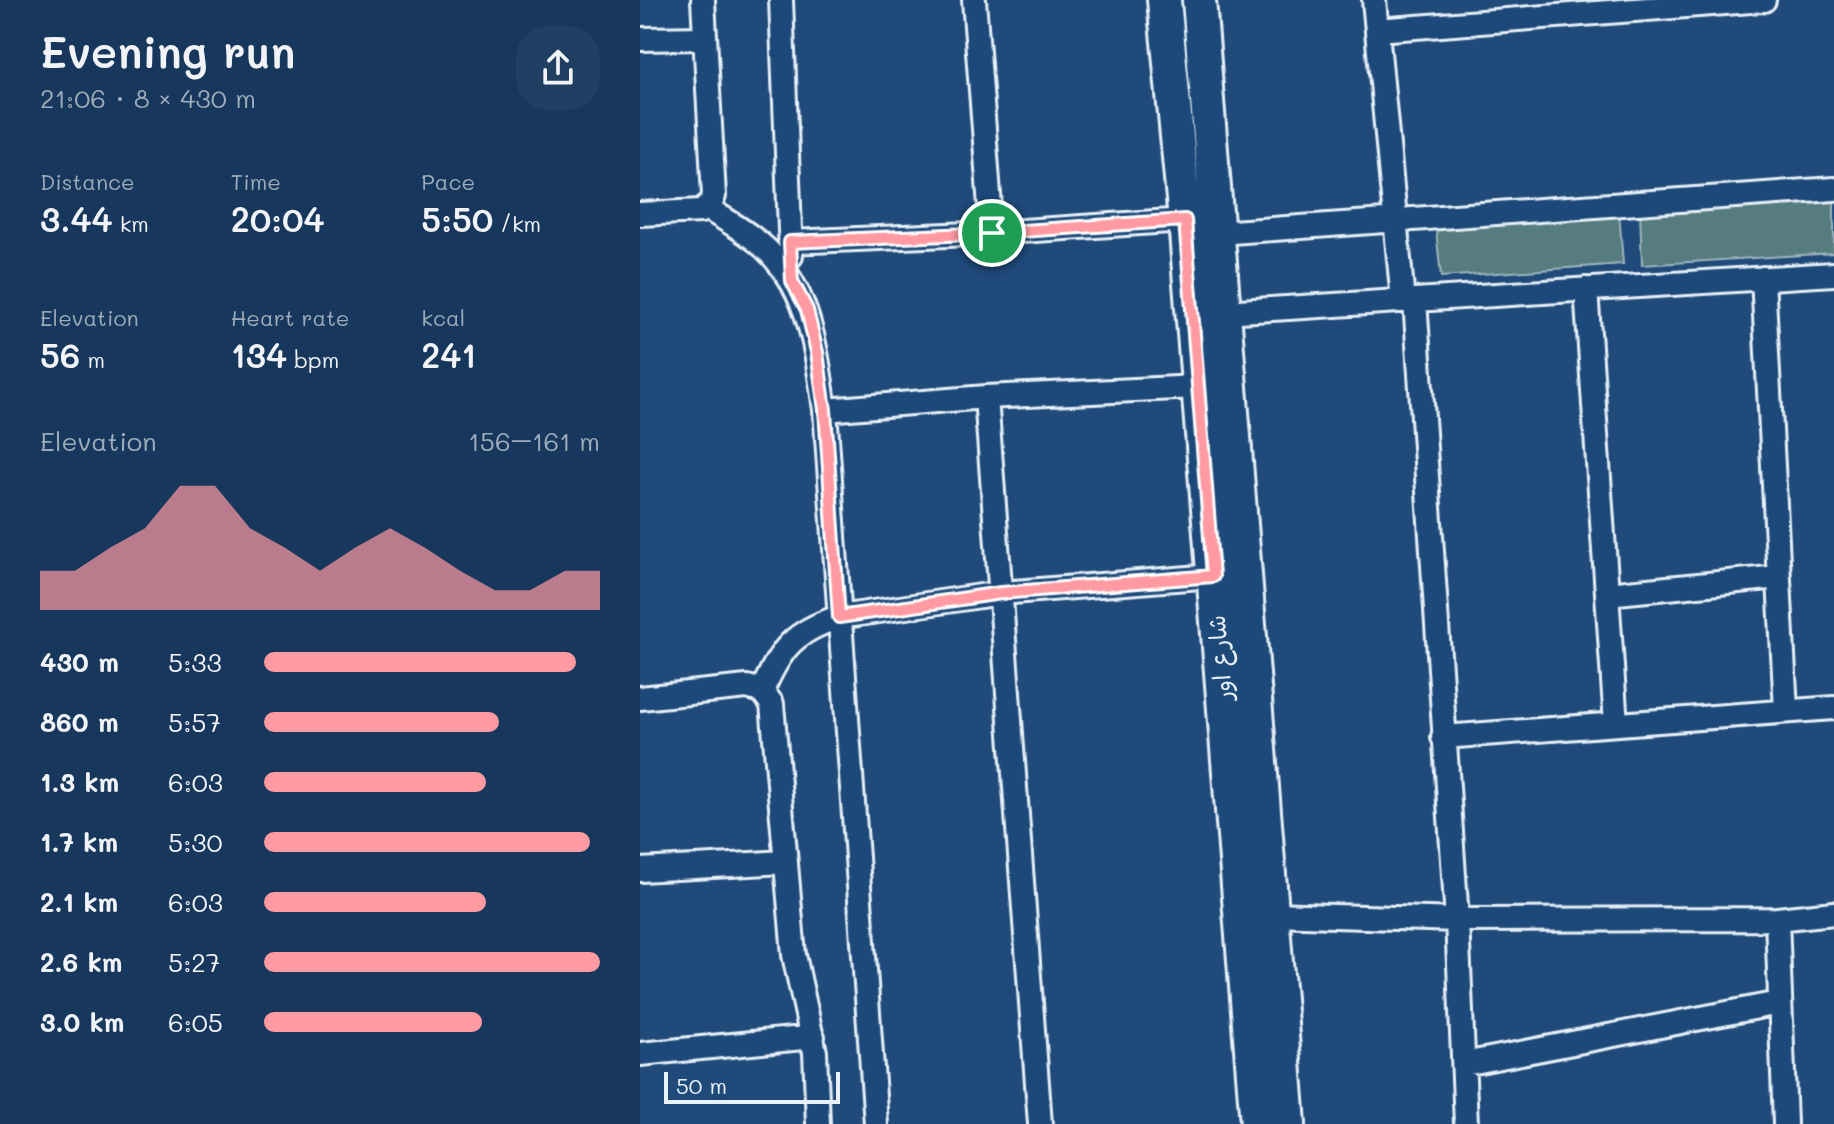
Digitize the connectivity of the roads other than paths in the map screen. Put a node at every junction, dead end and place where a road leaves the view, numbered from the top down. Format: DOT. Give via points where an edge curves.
graph roads {
  1 [pos="703,0"];
  2 [pos="781,0"];
  3 [pos="974,0"];
  4 [pos="1164,0"];
  5 [pos="1199,0"];
  6 [pos="1374,0"];
  7 [pos="1764,0"];
  8 [pos="1540,9"];
  9 [pos="1377,30"];
  10 [pos="705,38"];
  11 [pos="640,39"];
  12 [pos="1834,189"];
  13 [pos="707,208"];
  14 [pos="640,214"];
  15 [pos="1185,220"];
  16 [pos="1396,221"];
  17 [pos="992,233"];
  18 [pos="1217,233"];
  19 [pos="790,242"];
  20 [pos="1834,274"];
  21 [pos="1763,278"];
  22 [pos="792,281"];
  23 [pos="1586,289"];
  24 [pos="1409,300"];
  25 [pos="1223,312"];
  26 [pos="1198,387"];
  27 [pos="986,397"];
  28 [pos="825,410"];
  29 [pos="1213,576"];
  30 [pos="1779,577"];
  31 [pos="1001,593"];
  32 [pos="1607,594"];
  33 [pos="839,617"];
  34 [pos="762,691"];
  35 [pos="640,698"];
  36 [pos="1834,708"];
  37 [pos="1786,711"];
  38 [pos="1616,724"];
  39 [pos="1443,737"];
  40 [pos="786,862"];
  41 [pos="640,870"];
  42 [pos="1834,913"];
  43 [pos="1273,914"];
  44 [pos="1777,919"];
  45 [pos="1457,920"];
  46 [pos="1779,1003"];
  47 [pos="813,1037"];
  48 [pos="640,1054"];
  49 [pos="1464,1064"];
  50 [pos="818,1124"];
  51 [pos="876,1124"];
  52 [pos="1040,1124"];
  53 [pos="1257,1124"];
  54 [pos="1289,1124"];
  55 [pos="1466,1124"];
  56 [pos="1785,1124"];
  1 -- 10 [label="street"];
  2 -- 19 [label="street"];
  3 -- 17 [label="street"];
  4 -- 15 [label="street, شارع اور"];
  5 -- 18 [label="street, شارع اور"];
  6 -- 9 [label="street"];
  7 -- 8 [label="street"];
  8 -- 9 [label="street"];
  9 -- 16 [label="street"];
  10 -- 11 [label="street"];
  10 -- 13 [label="street" via="714,189"];
  12 -- 16 [label="street"];
  13 -- 14 [label="street"];
  13 -- 22 [label="street" via="758,242"];
  15 -- 17 [label="street"];
  15 -- 26 [label="street, شارع اور"];
  16 -- 18 [label="street"];
  16 -- 24 [label="street"];
  17 -- 19 [label="street"];
  18 -- 25 [label="street, شارع اور"];
  19 -- 22 [label="street"];
  20 -- 21 [label="street"];
  21 -- 23 [label="street"];
  21 -- 30 [label="street"];
  22 -- 28 [label="street" via="807,310"];
  23 -- 24 [label="street"];
  23 -- 32 [label="street"];
  24 -- 25 [label="street"];
  24 -- 39 [label="street"];
  25 -- 43 [label="street, شارع اور"];
  26 -- 27 [label="street"];
  26 -- 29 [label="street, شارع اور"];
  27 -- 28 [label="street"];
  27 -- 31 [label="street"];
  28 -- 33 [label="street"];
  29 -- 31 [label="street"];
  29 -- 53 [label="street, شارع اور"];
  30 -- 32 [label="street"];
  30 -- 37 [label="street"];
  31 -- 33 [label="street"];
  31 -- 52 [label="street"];
  32 -- 38 [label="street"];
  33 -- 34 [label="street" via="795,639 777,657"];
  33 -- 51 [label="street"];
  34 -- 35 [label="street" via="747,687"];
  34 -- 40 [label="street" via="772,704"];
  36 -- 37 [label="street"];
  37 -- 38 [label="street"];
  38 -- 39 [label="street"];
  39 -- 45 [label="street"];
  40 -- 41 [label="street"];
  40 -- 47 [label="street" via="794,955"];
  42 -- 44 [label="street"];
  43 -- 45 [label="street"];
  43 -- 54 [label="street, شارع اور"];
  44 -- 45 [label="street"];
  44 -- 46 [label="street"];
  45 -- 49 [label="street"];
  46 -- 49 [label="street"];
  46 -- 56 [label="street"];
  47 -- 48 [label="street"];
  47 -- 50 [label="street"];
  49 -- 55 [label="street"];
}
